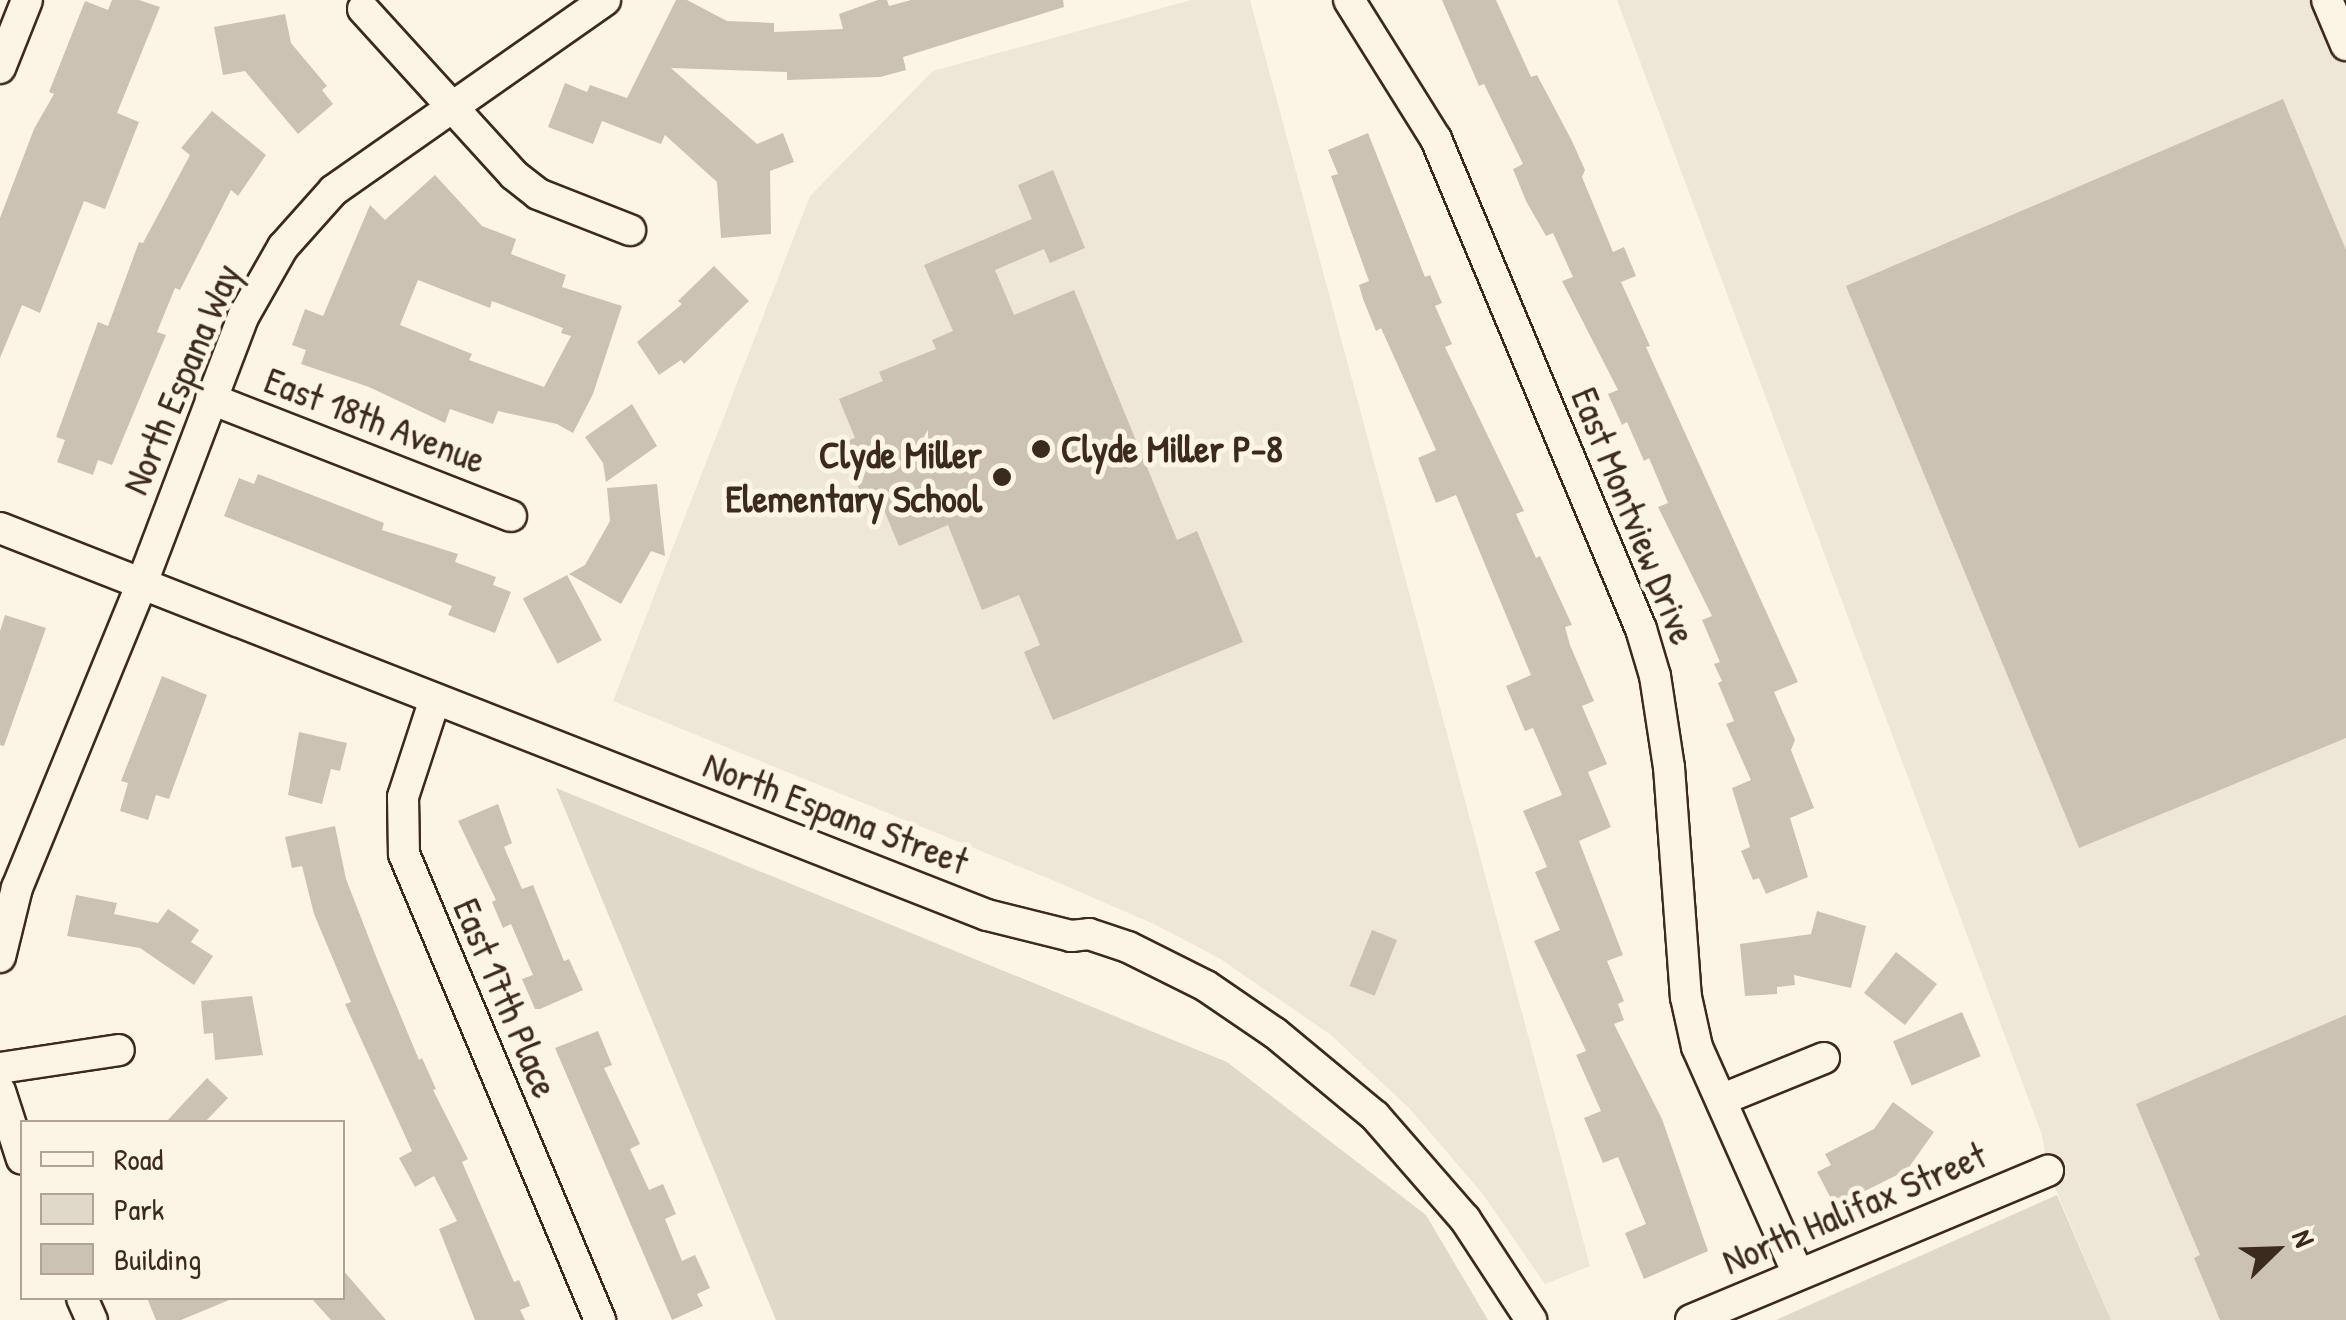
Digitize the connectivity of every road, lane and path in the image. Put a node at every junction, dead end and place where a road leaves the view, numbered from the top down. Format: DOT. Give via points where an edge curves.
graph roads {
  1 [pos="27,0"];
  2 [pos="605,0"];
  3 [pos="1349,0"];
  4 [pos="2327,0"];
  5 [pos="364,9"];
  6 [pos="2346,45"];
  7 [pos="0,68"];
  8 [pos="455,109"];
  9 [pos="630,230"];
  10 [pos="210,399"];
  11 [pos="511,516"];
  12 [pos="0,528"];
  13 [pos="142,582"];
  14 [pos="435,700"];
  15 [pos="0,957"];
  16 [pos="119,1050"];
  17 [pos="1824,1058"];
  18 [pos="0,1068"];
  19 [pos="0,1091"];
  20 [pos="1723,1099"];
  21 [pos="20,1153"];
  22 [pos="2048,1171"];
  23 [pos="1798,1274"];
  24 [pos="600,1320"];
  25 [pos="1531,1320"];
  26 [pos="1691,1320"];
  1 -- 7 [label="street"];
  2 -- 8 [label="street, North Espana Way"];
  3 -- 20 [label="street, East Montview Drive" via="1436,140 1641,629 1669,767 1686,997 1697,1047"];
  4 -- 6 [label="street"];
  5 -- 8 [label="street"];
  8 -- 9 [label="street" via="538,194"];
  8 -- 10 [label="street, North Espana Way" via="315,208 253,296"];
  10 -- 11 [label="street, East 18th Avenue"];
  10 -- 13 [label="street, North Espana Way"];
  12 -- 13 [label="street, North Espana Street"];
  13 -- 14 [label="street, North Espana Street"];
  13 -- 15 [label="street, North Espana Way" via="18,888"];
  14 -- 24 [label="street, East 17th Place" via="402,796 404,854"];
  14 -- 25 [label="street, North Espana Street" via="987,914 1128,946 1206,986 1375,1116 1465,1219"];
  16 -- 18 [label="street"];
  17 -- 20 [label="street"];
  19 -- 21 [label="street"];
  20 -- 23 [label="street, East Montview Drive"];
  22 -- 23 [label="street, North Halifax Street"];
  23 -- 26 [label="street, North Halifax Street"];
}
